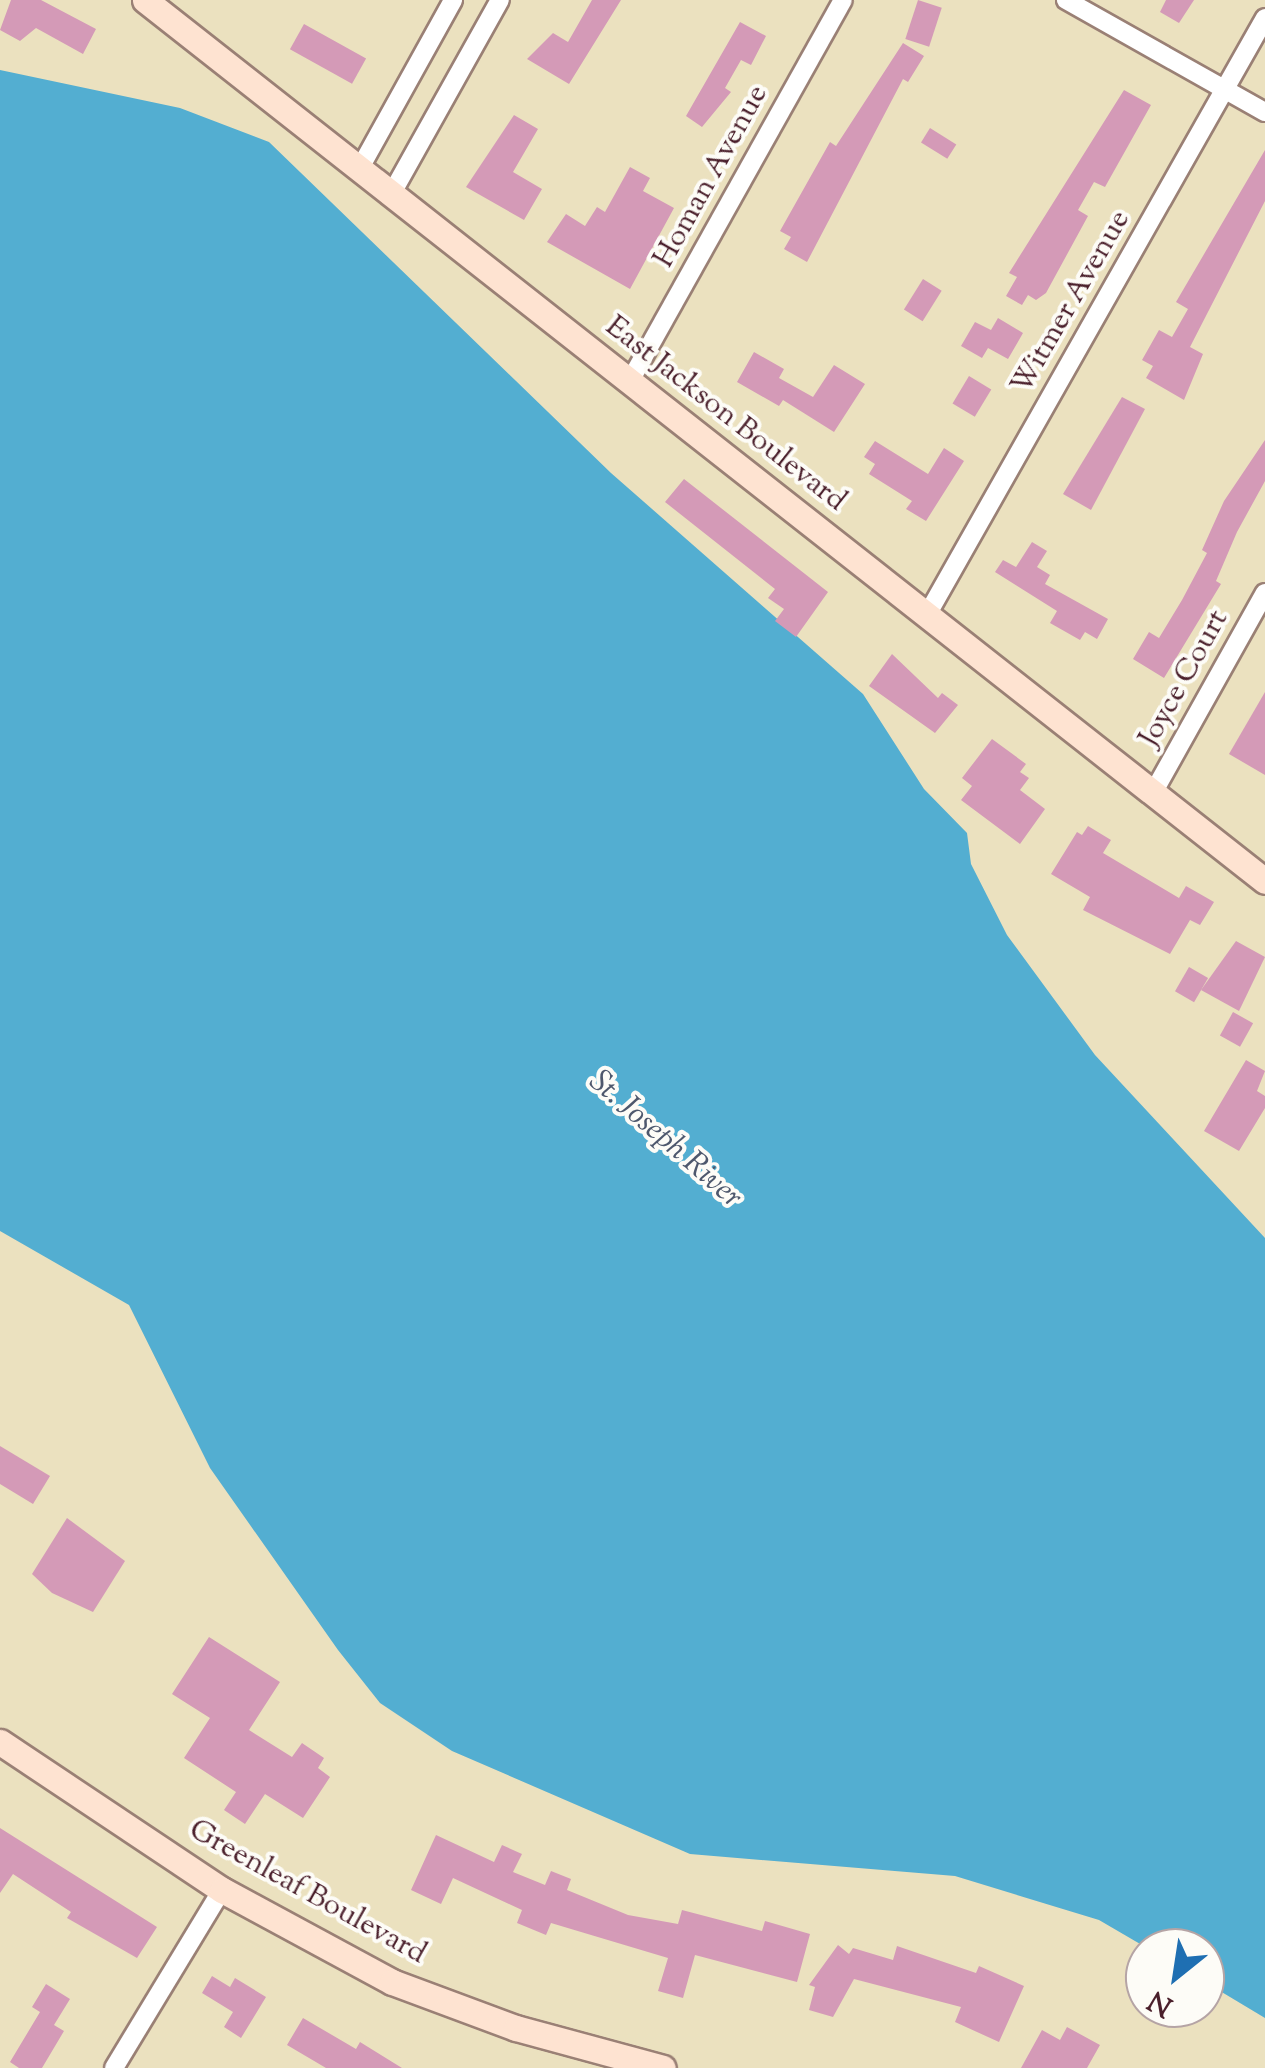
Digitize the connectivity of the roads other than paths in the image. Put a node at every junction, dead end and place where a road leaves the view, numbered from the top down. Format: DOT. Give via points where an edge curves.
graph roads {
  1 [pos="145,0"];
  2 [pos="453,0"];
  3 [pos="500,0"];
  4 [pos="842,0"];
  5 [pos="1066,0"];
  6 [pos="1265,18"];
  7 [pos="1225,89"];
  8 [pos="1265,112"];
  9 [pos="360,168"];
  10 [pos="392,194"];
  11 [pos="630,381"];
  12 [pos="1265,593"];
  13 [pos="927,615"];
  14 [pos="1153,793"];
  15 [pos="1265,881"];
  16 [pos="0,1742"];
  17 [pos="222,1890"];
  18 [pos="114,2068"];
  19 [pos="663,2068"];
  1 -- 9 [label="main road, East Jackson Boulevard"];
  2 -- 9 [label="street"];
  3 -- 10 [label="street"];
  4 -- 11 [label="street, Homan Avenue"];
  5 -- 7 [label="street"];
  6 -- 7 [label="street, Witmer Avenue"];
  7 -- 8 [label="street"];
  7 -- 13 [label="street, Witmer Avenue"];
  9 -- 10 [label="main road, East Jackson Boulevard"];
  10 -- 11 [label="main road, East Jackson Boulevard"];
  11 -- 13 [label="main road, East Jackson Boulevard"];
  12 -- 14 [label="street, Joyce Court"];
  13 -- 14 [label="main road, East Jackson Boulevard"];
  14 -- 15 [label="main road, East Jackson Boulevard"];
  16 -- 17 [label="main road, Greenleaf Boulevard"];
  17 -- 18 [label="street"];
  17 -- 19 [label="main road, Greenleaf Boulevard" via="392,1982 516,2028"];
}
